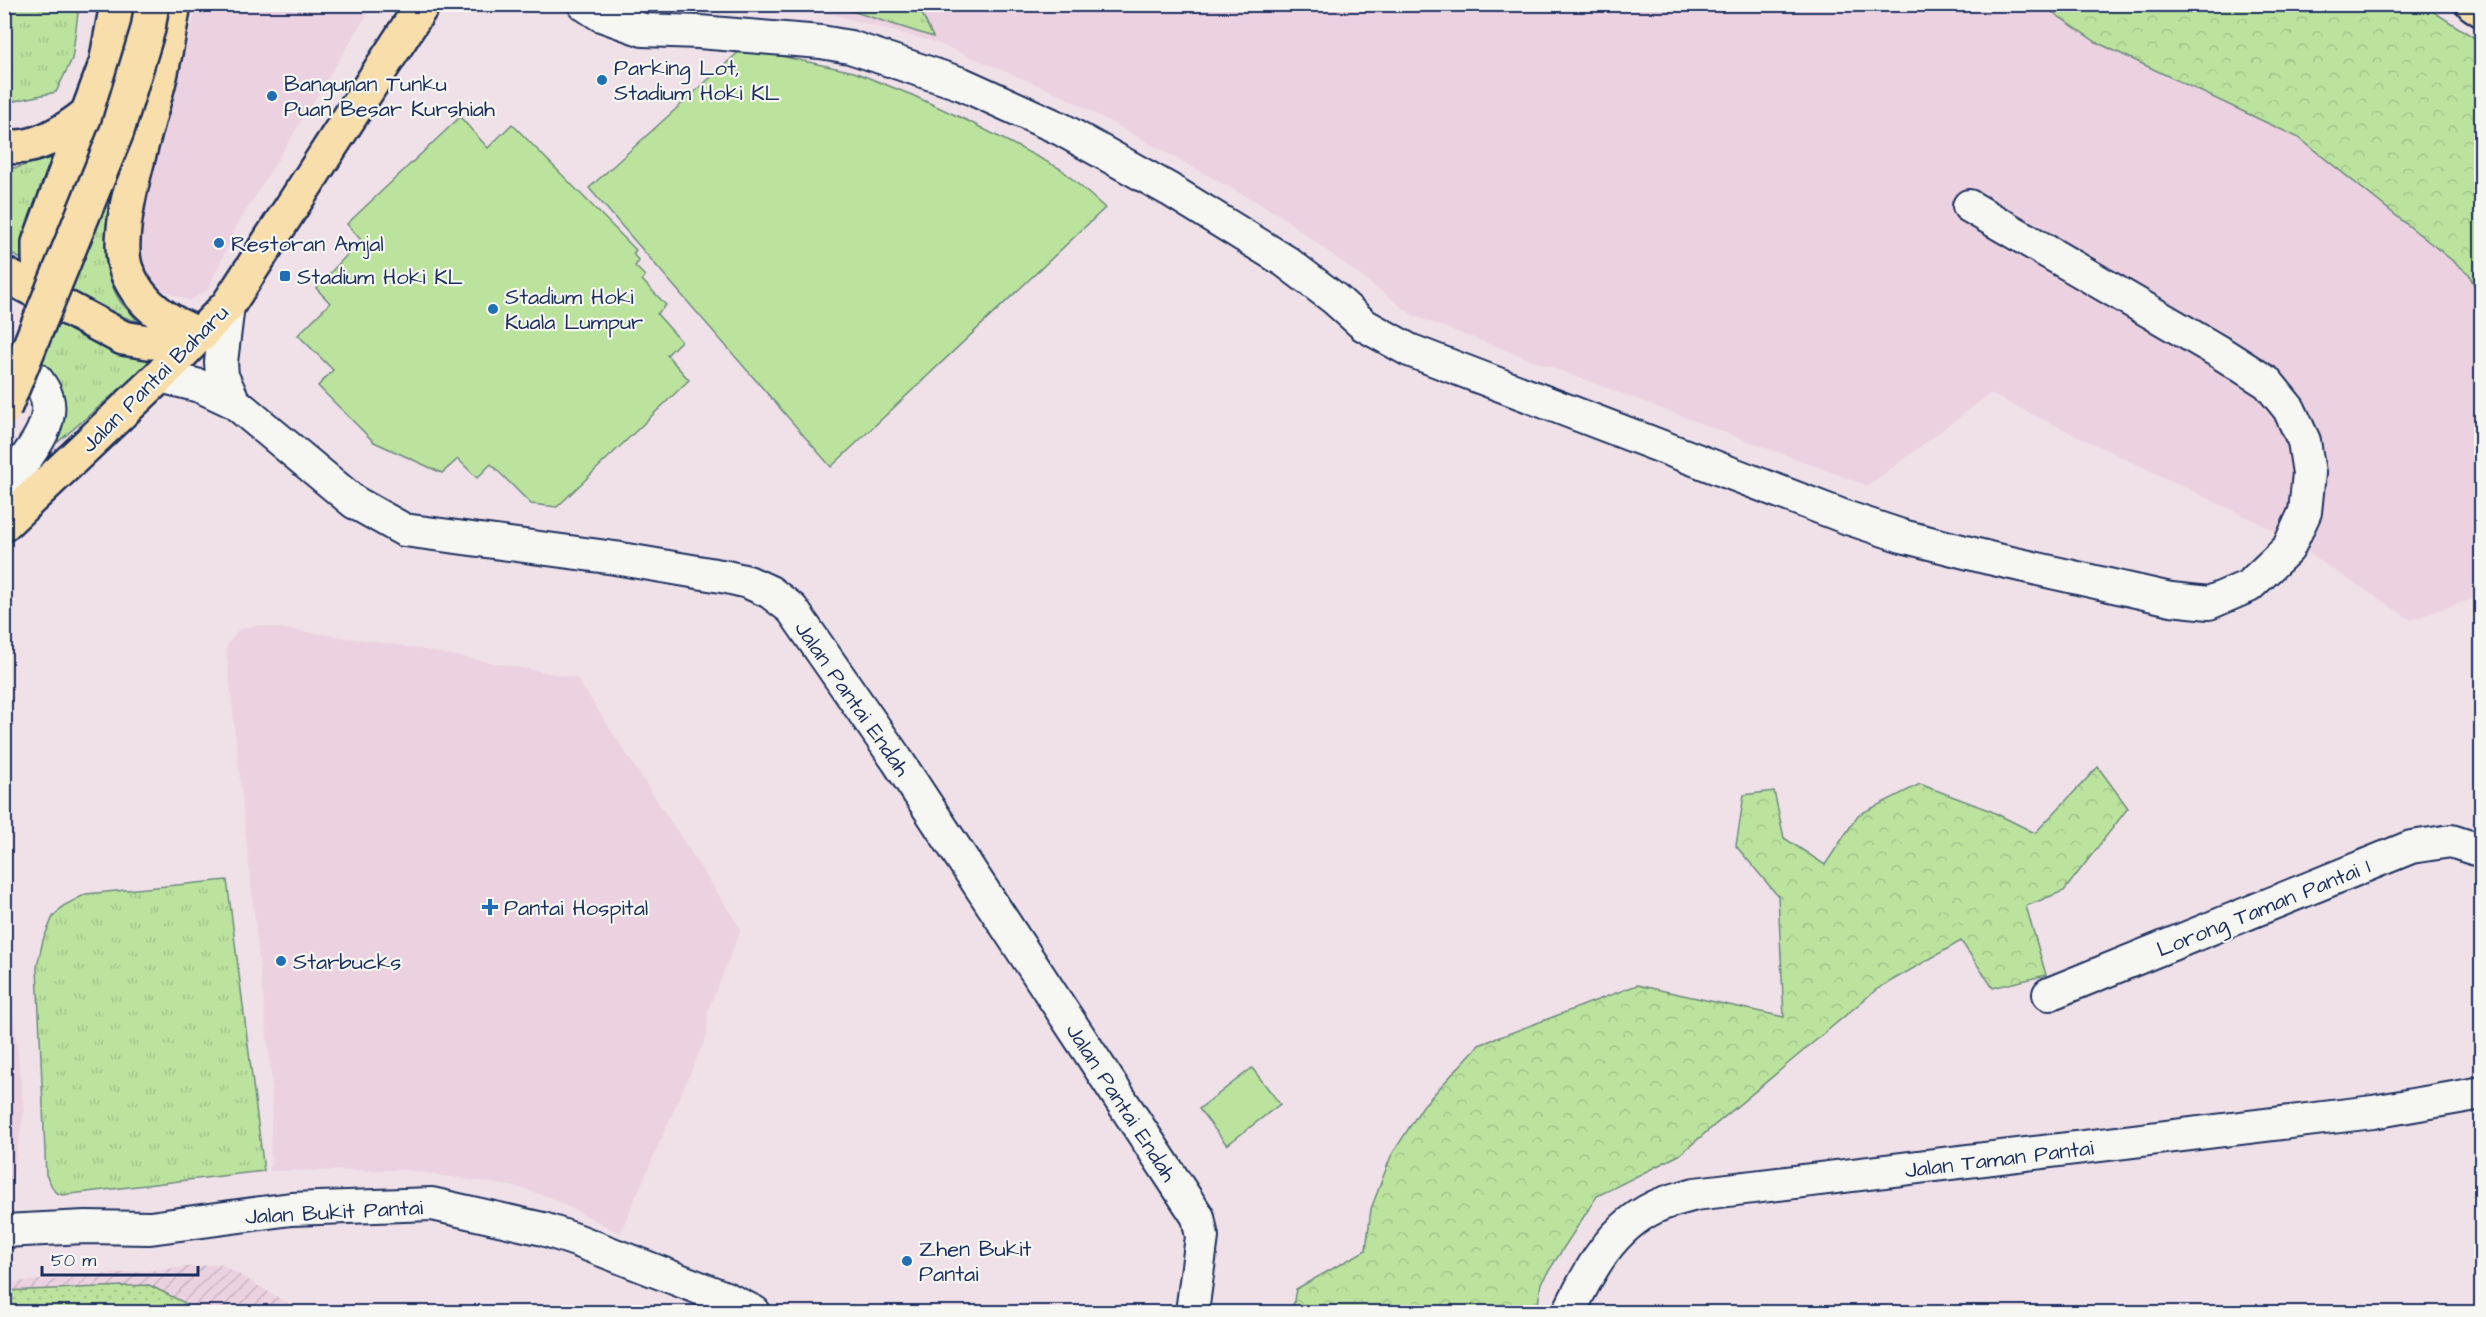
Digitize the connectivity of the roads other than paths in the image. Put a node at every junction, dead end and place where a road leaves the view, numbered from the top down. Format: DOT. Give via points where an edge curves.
graph roads {
  1 [pos="117,4"];
  2 [pos="152,4"];
  3 [pos="174,4"];
  4 [pos="430,4"];
  5 [pos="584,4"];
  6 [pos="2473,4"];
  7 [pos="423,5"];
  8 [pos="2481,10"];
  9 [pos="90,112"];
  10 [pos="4,145"];
  11 [pos="1969,206"];
  12 [pos="4,274"];
  13 [pos="60,304"];
  14 [pos="228,305"];
  15 [pos="201,335"];
  16 [pos="4,368"];
  17 [pos="160,376"];
  18 [pos="234,402"];
  19 [pos="4,409"];
  20 [pos="4,487"];
  21 [pos="4,524"];
  22 [pos="2481,851"];
  23 [pos="2049,994"];
  24 [pos="2481,1093"];
  25 [pos="4,1231"];
  26 [pos="754,1312"];
  27 [pos="1192,1312"];
  28 [pos="1569,1312"];
  1 -- 9 [label="main road" via="106,64"];
  2 -- 19 [label="main road, bridge" via="117,131"];
  3 -- 15 [label="main road" via="161,72 128,197 123,251 126,271 153,310 176,326"];
  4 -- 7 [label="street"];
  5 -- 11 [label="street" via="601,15 644,30 850,47 962,84 1061,129 1170,190 1285,261 1364,325 1409,350 1848,518 1989,558 2171,599 2209,603 2249,586 2288,549 2305,512 2309,473 2304,441 2289,409 2268,383 2221,353"];
  6 -- 8 [label="main road"];
  7 -- 14 [label="main road, Jalan Pantai Baharu"];
  9 -- 10 [label="main road" via="65,132 46,140"];
  9 -- 13 [label="main road" via="39,243 43,285"];
  12 -- 13 [label="main road"];
  13 -- 15 [label="main road" via="123,338 177,342"];
  14 -- 15 [label="main road, Jalan Pantai Baharu"];
  14 -- 18 [label="street, Jalan Pantai Endah" via="221,362 222,376"];
  15 -- 17 [label="main road, Jalan Pantai Baharu"];
  16 -- 20 [label="street" via="36,378 45,392 49,410 43,430"];
  17 -- 18 [label="street, Jalan Pantai Endah" via="207,389"];
  17 -- 21 [label="main road, Jalan Pantai Baharu"];
  18 -- 27 [label="street, Jalan Pantai Endah" via="354,502 404,530 727,577 770,592 792,609 897,760 1198,1217 1202,1237"];
  22 -- 23 [label="street, Lorong Taman Pantai 1" via="2451,841 2411,847"];
  24 -- 28 [label="street, Jalan Taman Pantai" via="2373,1112 1695,1194 1654,1207 1617,1233 1591,1266"];
  25 -- 26 [label="street, Jalan Bukit Pantai" via="150,1228 291,1209 432,1204 576,1240"];
}
